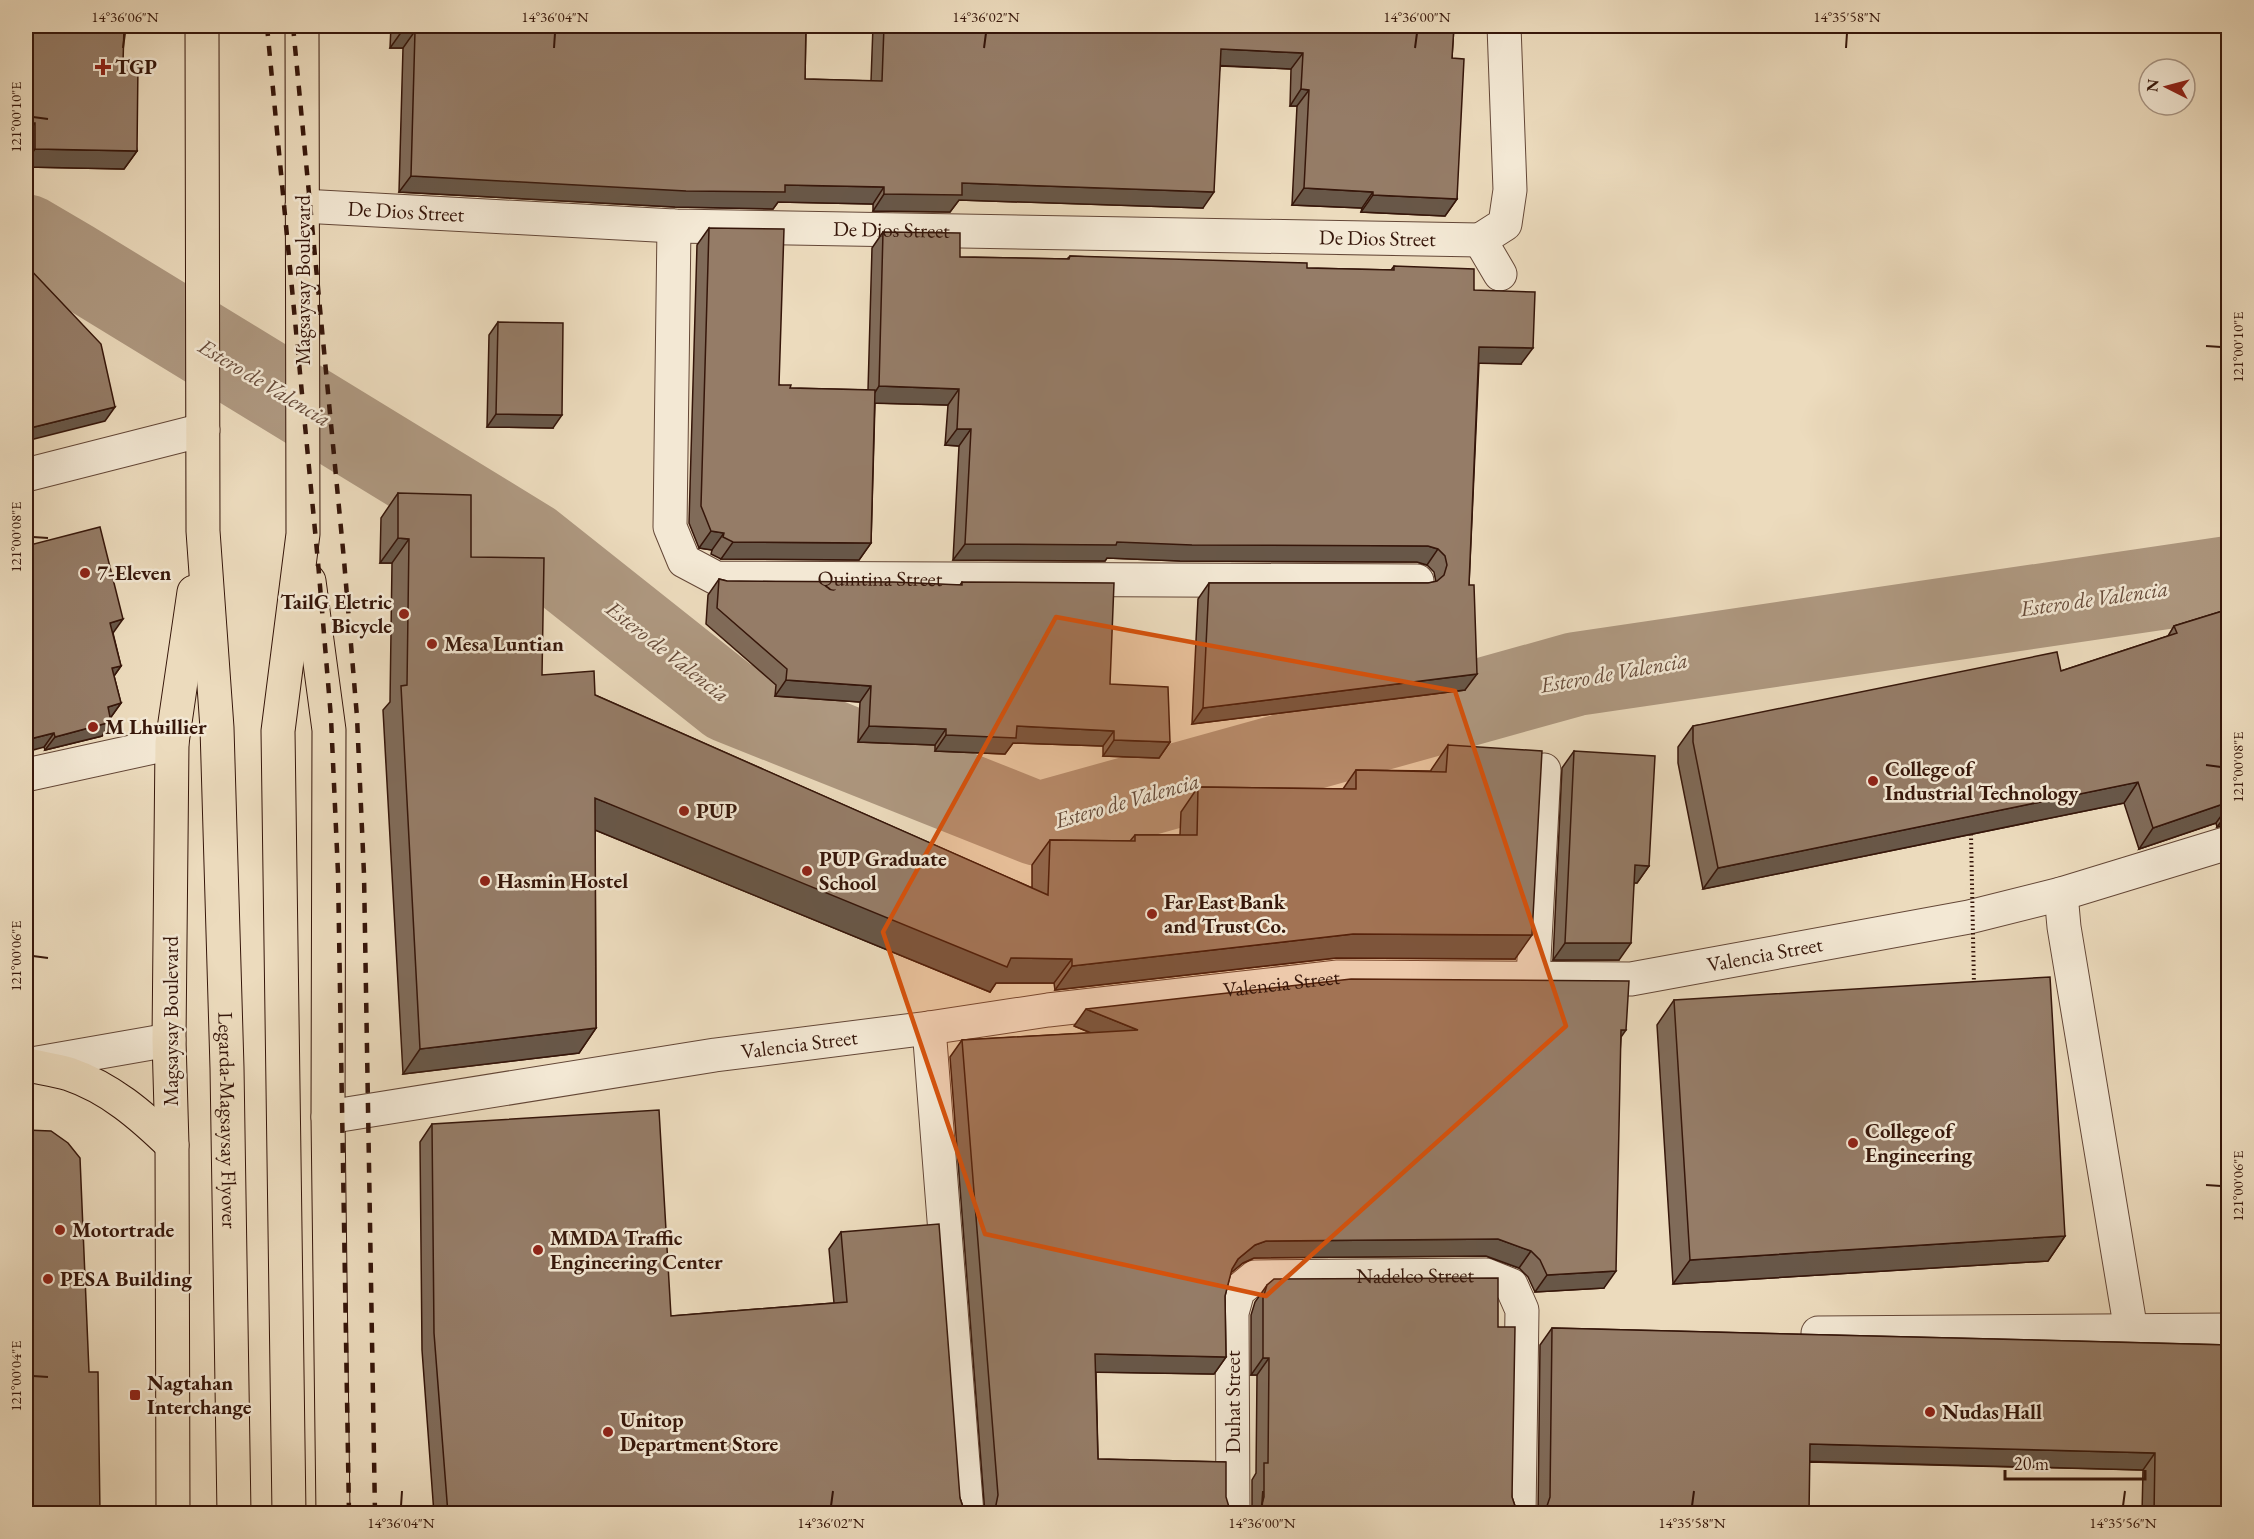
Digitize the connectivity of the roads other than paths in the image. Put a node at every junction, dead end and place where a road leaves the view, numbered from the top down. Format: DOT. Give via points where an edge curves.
graph roads {
  1 [pos="202,26"];
  2 [pos="302,26"];
  3 [pos="1504,26"];
  4 [pos="302,206"];
  5 [pos="674,226"];
  6 [pos="1480,240"];
  7 [pos="1500,274"];
  8 [pos="203,417"];
  9 [pos="26,475"];
  10 [pos="203,531"];
  11 [pos="303,534"];
  12 [pos="1417,580"];
  13 [pos="217,728"];
  14 [pos="172,742"];
  15 [pos="1544,770"];
  16 [pos="26,775"];
  17 [pos="2229,843"];
  18 [pos="2061,894"];
  19 [pos="1533,978"];
  20 [pos="929,1028"];
  21 [pos="169,1040"];
  22 [pos="27,1065"];
  23 [pos="328,1117"];
  24 [pos="172,1145"];
  25 [pos="1238,1291"];
  26 [pos="2229,1330"];
  27 [pos="2131,1331"];
  28 [pos="1818,1333"];
  29 [pos="173,1514"];
  30 [pos="234,1514"];
  31 [pos="289,1514"];
  32 [pos="333,1514"];
  33 [pos="967,1514"];
  34 [pos="1233,1514"];
  35 [pos="1519,1514"];
  1 -- 8 [label="main road, Magsaysay Boulevard"];
  2 -- 4 [label="main road, Magsaysay Boulevard"];
  3 -- 6 [label="street" via="1510,190 1505,224"];
  4 -- 5 [label="street, De Dios Street"];
  4 -- 11 [label="main road, Magsaysay Boulevard"];
  5 -- 6 [label="street, De Dios Street"];
  5 -- 12 [label="street, Quintina Street" via="670,527 684,561 716,578"];
  6 -- 7 [label="street"];
  8 -- 9 [label="street"];
  8 -- 10 [label="main road, Magsaysay Boulevard"];
  10 -- 13 [label="main road, Magsaysay Boulevard"];
  10 -- 14 [label="main road, Magsaysay Boulevard"];
  11 -- 23 [label="main road, Magsaysay Boulevard" via="329,730"];
  11 -- 31 [label="main road, Magsaysay Boulevard" via="278,731"];
  13 -- 30 [label="main road, Legarda-Magsaysay Flyover"];
  14 -- 16 [label="street"];
  14 -- 21 [label="main road, Magsaysay Boulevard"];
  15 -- 19 [label="street"];
  17 -- 18 [label="street, Valencia Street"];
  18 -- 19 [label="street, Valencia Street" via="1969,917 1631,979"];
  18 -- 27 [label="street"];
  19 -- 20 [label="street, Valencia Street" via="1338,978 1048,1010"];
  20 -- 23 [label="street, Valencia Street" via="690,1059"];
  20 -- 33 [label="street"];
  21 -- 22 [label="street"];
  21 -- 24 [label="main road, Magsaysay Boulevard"];
  22 -- 24 [label="main road" via="68,1074 107,1091 142,1115"];
  23 -- 32 [label="main road, Magsaysay Boulevard"];
  24 -- 29 [label="main road, Magsaysay Boulevard"];
  25 -- 34 [label="street, Duhat Street" via="1233,1313"];
  25 -- 35 [label="street, Nadelco Street" via="1255,1277 1486,1275 1511,1285 1522,1310"];
  26 -- 27 [label="street"];
  27 -- 28 [label="street"];
}
